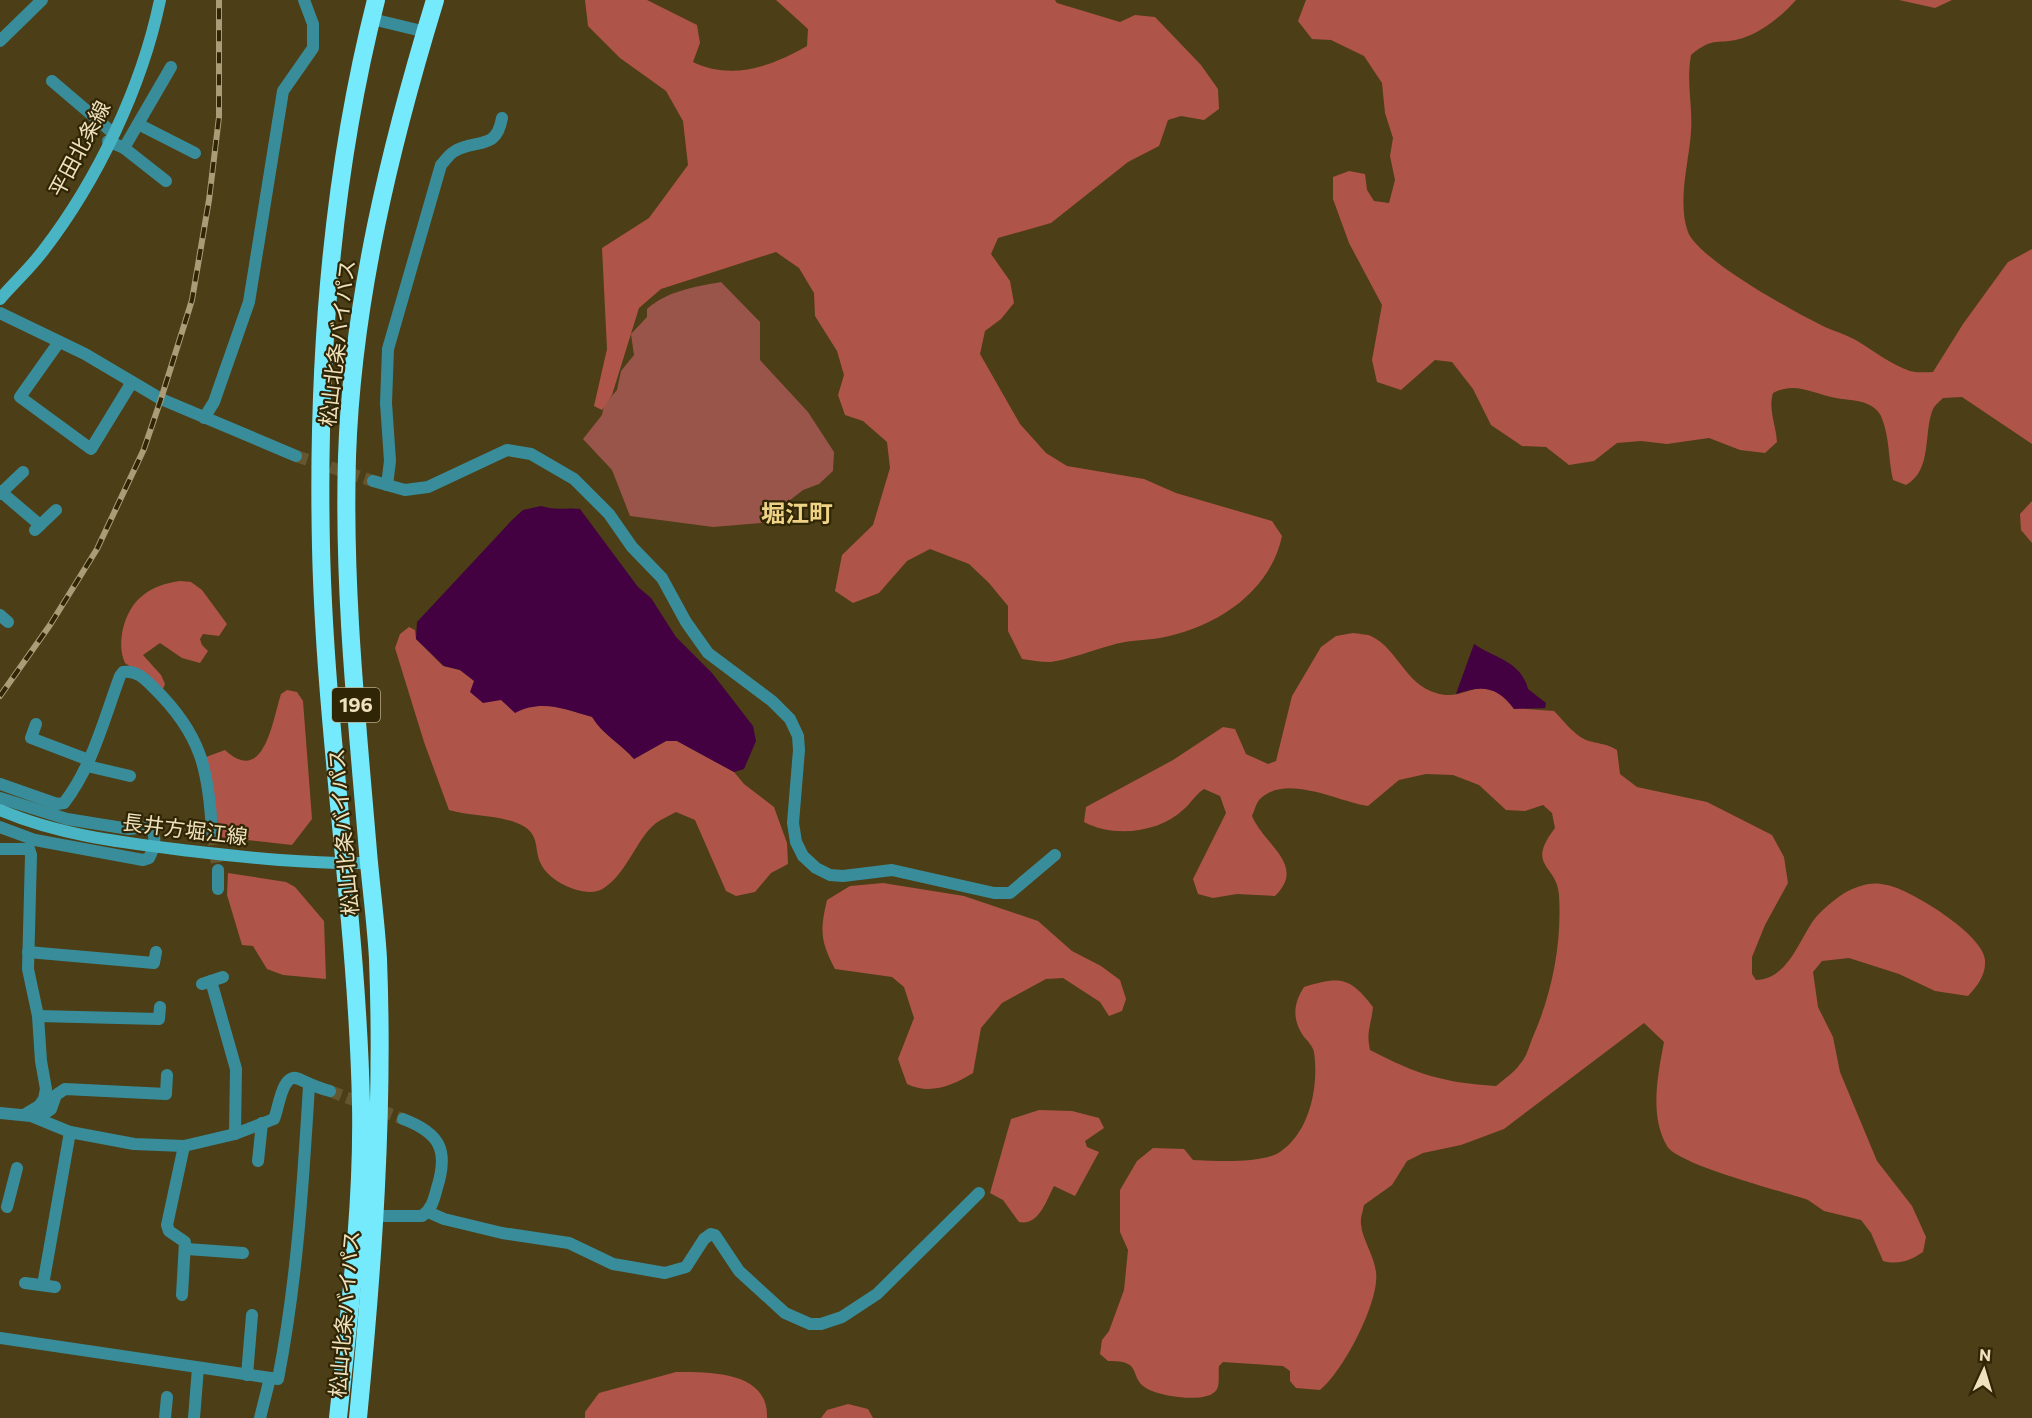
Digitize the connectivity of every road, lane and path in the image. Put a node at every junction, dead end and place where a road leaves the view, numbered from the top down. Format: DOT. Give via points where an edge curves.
graph roads {
  1 [pos="42,0"];
  2 [pos="304,0"];
  3 [pos="376,0"];
  4 [pos="435,0"];
  5 [pos="159,1"];
  6 [pos="372,19"];
  7 [pos="426,32"];
  8 [pos="0,41"];
  9 [pos="171,67"];
  10 [pos="52,81"];
  11 [pos="502,118"];
  12 [pos="138,124"];
  13 [pos="110,137"];
  14 [pos="124,148"];
  15 [pos="195,153"];
  16 [pos="166,181"];
  17 [pos="0,299"];
  18 [pos="0,313"];
  19 [pos="59,342"];
  20 [pos="132,382"];
  21 [pos="204,418"];
  22 [pos="296,456"];
  23 [pos="23,472"];
  24 [pos="373,481"];
  25 [pos="387,485"];
  26 [pos="1,492"];
  27 [pos="56,510"];
  28 [pos="36,724"];
  29 [pos="88,763"];
  30 [pos="130,776"];
  31 [pos="0,784"];
  32 [pos="0,798"];
  33 [pos="0,810"];
  34 [pos="0,827"];
  35 [pos="212,833"];
  36 [pos="153,846"];
  37 [pos="0,849"];
  38 [pos="1055,855"];
  39 [pos="345,863"];
  40 [pos="369,863"];
  41 [pos="218,870"];
  42 [pos="218,889"];
  43 [pos="28,952"];
  44 [pos="156,952"];
  45 [pos="212,981"];
  46 [pos="160,1007"];
  47 [pos="38,1016"];
  48 [pos="167,1075"];
  49 [pos="309,1086"];
  50 [pos="330,1091"];
  51 [pos="0,1113"];
  52 [pos="24,1115"];
  53 [pos="38,1118"];
  54 [pos="403,1119"];
  55 [pos="262,1123"];
  56 [pos="70,1132"];
  57 [pos="235,1134"];
  58 [pos="184,1146"];
  59 [pos="258,1161"];
  60 [pos="17,1168"];
  61 [pos="5,1191"];
  62 [pos="979,1193"];
  63 [pos="7,1207"];
  64 [pos="428,1212"];
  65 [pos="375,1216"];
  66 [pos="187,1249"];
  67 [pos="243,1253"];
  68 [pos="25,1283"];
  69 [pos="182,1295"];
  70 [pos="252,1315"];
  71 [pos="0,1338"];
  72 [pos="198,1368"];
  73 [pos="248,1375"];
  74 [pos="270,1378"];
  75 [pos="167,1397"];
  76 [pos="165,1418"];
  77 [pos="194,1418"];
  78 [pos="260,1418"];
  79 [pos="338,1418"];
  80 [pos="358,1418"];
  1 -- 8 [label="street"];
  2 -- 21 [label="street" via="313,24 314,48 283,91 249,302 214,402"];
  3 -- 6 [label="highway, 松山北条バイパス / 196"];
  4 -- 7 [label="highway, 松山北条バイパス / 196"];
  5 -- 13 [label="main road, 平田北条線" via="136,83"];
  6 -- 7 [label="street"];
  6 -- 39 [label="highway, 松山北条バイパス / 196" via="347,133 328,298 321,452 321,549"];
  7 -- 40 [label="highway, 松山北条バイパス / 196" via="395,143 370,258 347,454 348,582"];
  9 -- 12 [label="street"];
  10 -- 13 [label="street"];
  11 -- 25 [label="street" via="492,140 453,152 441,165 388,349"];
  12 -- 14 [label="street"];
  12 -- 15 [label="street"];
  13 -- 14 [label="street"];
  13 -- 17 [label="main road, 平田北条線" via="85,188 42,251"];
  14 -- 16 [label="street"];
  18 -- 19 [label="street"];
  19 -- 20 [label="street"];
  19 -- 20 [label="street" via="20,397 91,449"];
  20 -- 21 [label="street"];
  21 -- 22 [label="street"];
  23 -- 26 [label="street"];
  24 -- 25 [label="street"];
  25 -- 38 [label="street" via="405,490 428,487 507,450 531,454 574,480 609,514 632,547 662,578 708,653 790,719 799,750 793,823 796,842 816,868 843,876 892,870 994,893 1010,893"];
  26 -- 27 [label="street" via="37,527"];
  28 -- 29 [label="street" via="31,738"];
  29 -- 30 [label="street"];
  29 -- 31 [label="street" via="64,803"];
  29 -- 35 [label="street" via="120,676 128,671 140,675 168,701 202,756"];
  32 -- 36 [label="street" via="67,819 129,829 149,827 154,835"];
  33 -- 36 [label="main road, 長井方堀江線" via="53,828"];
  34 -- 36 [label="street" via="35,840 144,860 149,858"];
  36 -- 39 [label="main road, 長井方堀江線" via="296,863"];
  37 -- 43 [label="street" via="20,847 29,849 32,855"];
  39 -- 40 [label="main road, 長井方堀江線"];
  39 -- 79 [label="highway, 松山北条バイパス / 196" via="361,1107 355,1263"];
  40 -- 65 [label="highway, 松山北条バイパス / 196" via="378,955 381,1104"];
  41 -- 42 [label="street"];
  43 -- 44 [label="street" via="154,963"];
  43 -- 47 [label="street"];
  45 -- 57 [label="street" via="236,1069"];
  46 -- 47 [label="street" via="159,1019"];
  47 -- 52 [label="street" via="46,1089 39,1106"];
  48 -- 53 [label="street" via="166,1094 65,1089 56,1095 51,1109"];
  49 -- 50 [label="street"];
  49 -- 55 [label="street" via="296,1077 290,1078 274,1119"];
  49 -- 74 [label="street" via="292,1310 278,1379"];
  51 -- 52 [label="street"];
  52 -- 53 [label="street"];
  53 -- 56 [label="street"];
  54 -- 64 [label="street" via="422,1126 440,1145 442,1168"];
  55 -- 57 [label="street"];
  55 -- 59 [label="street"];
  56 -- 58 [label="street" via="134,1144"];
  56 -- 68 [label="street" via="49,1286"];
  57 -- 58 [label="street"];
  58 -- 66 [label="street" via="167,1225"];
  60 -- 61 [label="street"];
  61 -- 63 [label="street"];
  62 -- 64 [label="street" via="877,1294 842,1317 821,1324 810,1324 785,1313 739,1271 715,1235 704,1239 686,1267 665,1273 613,1264 569,1243 502,1233"];
  64 -- 65 [label="street" via="414,1217"];
  65 -- 80 [label="highway, 松山北条バイパス / 196"];
  66 -- 67 [label="street"];
  66 -- 69 [label="street"];
  70 -- 73 [label="street"];
  71 -- 72 [label="street"];
  72 -- 73 [label="street"];
  72 -- 77 [label="street"];
  73 -- 74 [label="street"];
  74 -- 78 [label="street"];
  75 -- 76 [label="street"];
}
